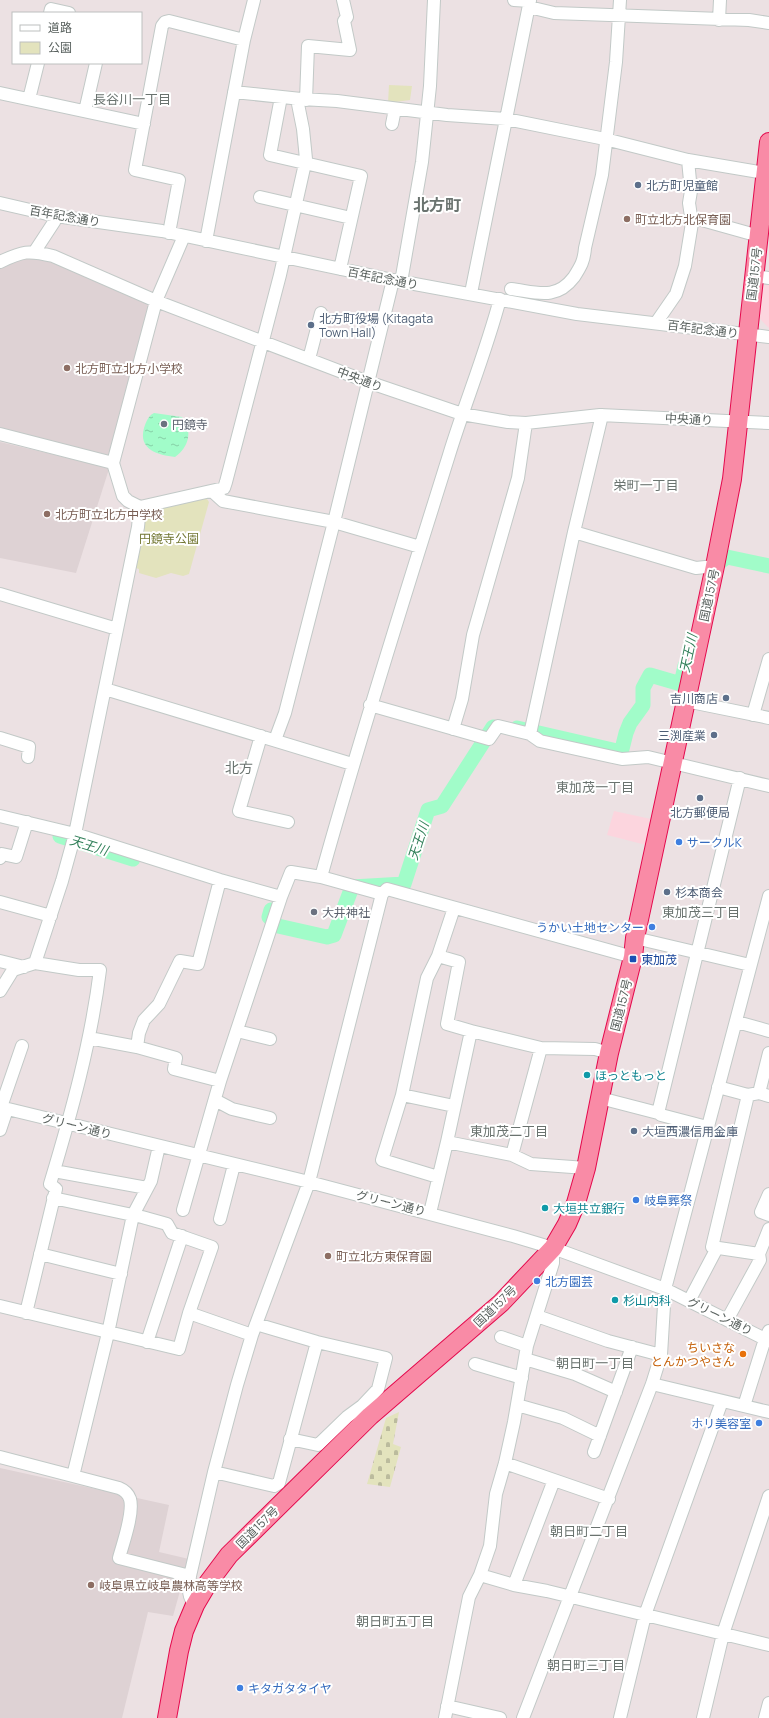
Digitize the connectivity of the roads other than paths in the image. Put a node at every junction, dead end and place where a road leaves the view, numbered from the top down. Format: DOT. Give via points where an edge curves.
graph roads {
  1 [pos="254,0"];
  2 [pos="343,0"];
  3 [pos="434,0"];
  4 [pos="514,0"];
  5 [pos="620,0"];
  6 [pos="720,0"];
  7 [pos="530,3"];
  8 [pos="50,12"];
  9 [pos="64,12"];
  10 [pos="619,15"];
  11 [pos="719,20"];
  12 [pos="769,23"];
  13 [pos="244,40"];
  14 [pos="38,64"];
  15 [pos="96,64"];
  16 [pos="234,92"];
  17 [pos="0,93"];
  18 [pos="281,97"];
  19 [pos="29,99"];
  20 [pos="301,99"];
  21 [pos="395,109"];
  22 [pos="85,111"];
  23 [pos="427,113"];
  24 [pos="506,119"];
  25 [pos="144,124"];
  26 [pos="392,124"];
  27 [pos="605,139"];
  28 [pos="769,142"];
  29 [pos="688,160"];
  30 [pos="305,163"];
  31 [pos="766,173"];
  32 [pos="260,197"];
  33 [pos="0,203"];
  34 [pos="295,205"];
  35 [pos="56,216"];
  36 [pos="691,217"];
  37 [pos="351,218"];
  38 [pos="170,233"];
  39 [pos="184,236"];
  40 [pos="759,236"];
  41 [pos="206,241"];
  42 [pos="35,252"];
  43 [pos="283,258"];
  44 [pos="0,262"];
  45 [pos="340,269"];
  46 [pos="762,277"];
  47 [pos="397,281"];
  48 [pos="511,289"];
  49 [pos="471,293"];
  50 [pos="500,299"];
  51 [pos="156,301"];
  52 [pos="320,313"];
  53 [pos="656,323"];
  54 [pos="747,335"];
  55 [pos="769,338"];
  56 [pos="262,342"];
  57 [pos="309,359"];
  58 [pos="368,382"];
  59 [pos="462,414"];
  60 [pos="602,415"];
  61 [pos="740,422"];
  62 [pos="526,423"];
  63 [pos="769,423"];
  64 [pos="0,434"];
  65 [pos="113,463"];
  66 [pos="212,491"];
  67 [pos="140,508"];
  68 [pos="334,522"];
  69 [pos="574,532"];
  70 [pos="420,547"];
  71 [pos="715,566"];
  72 [pos="0,594"];
  73 [pos="117,629"];
  74 [pos="769,659"];
  75 [pos="105,689"];
  76 [pos="686,701"];
  77 [pos="370,705"];
  78 [pos="753,714"];
  79 [pos="769,718"];
  80 [pos="453,729"];
  81 [pos="530,734"];
  82 [pos="261,736"];
  83 [pos="0,738"];
  84 [pos="275,740"];
  85 [pos="28,757"];
  86 [pos="673,763"];
  87 [pos="352,764"];
  88 [pos="740,778"];
  89 [pos="769,786"];
  90 [pos="0,816"];
  91 [pos="27,822"];
  92 [pos="288,822"];
  93 [pos="74,834"];
  94 [pos="0,858"];
  95 [pos="321,878"];
  96 [pos="220,880"];
  97 [pos="382,894"];
  98 [pos="281,896"];
  99 [pos="769,896"];
  100 [pos="0,902"];
  101 [pos="454,908"];
  102 [pos="51,916"];
  103 [pos="636,938"];
  104 [pos="698,953"];
  105 [pos="438,956"];
  106 [pos="633,957"];
  107 [pos="0,961"];
  108 [pos="30,965"];
  109 [pos="750,965"];
  110 [pos="0,991"];
  111 [pos="737,1022"];
  112 [pos="237,1031"];
  113 [pos="471,1031"];
  114 [pos="769,1031"];
  115 [pos="89,1038"];
  116 [pos="270,1039"];
  117 [pos="22,1046"];
  118 [pos="137,1047"];
  119 [pos="541,1048"];
  120 [pos="609,1052"];
  121 [pos="769,1053"];
  122 [pos="220,1081"];
  123 [pos="718,1087"];
  124 [pos="402,1095"];
  125 [pos="758,1095"];
  126 [pos="600,1098"];
  127 [pos="215,1100"];
  128 [pos="454,1106"];
  129 [pos="3,1108"];
  130 [pos="658,1113"];
  131 [pos="270,1118"];
  132 [pos="68,1123"];
  133 [pos="707,1127"];
  134 [pos="0,1130"];
  135 [pos="446,1142"];
  136 [pos="159,1146"];
  137 [pos="512,1155"];
  138 [pos="197,1156"];
  139 [pos="234,1165"];
  140 [pos="586,1168"];
  141 [pos="54,1171"];
  142 [pos="438,1177"];
  143 [pos="309,1182"];
  144 [pos="147,1188"];
  145 [pos="769,1194"];
  146 [pos="53,1198"];
  147 [pos="183,1210"];
  148 [pos="430,1213"];
  149 [pos="133,1215"];
  150 [pos="769,1215"];
  151 [pos="220,1219"];
  152 [pos="769,1229"];
  153 [pos="182,1236"];
  154 [pos="553,1248"];
  155 [pos="717,1248"];
  156 [pos="40,1254"];
  157 [pos="759,1254"];
  158 [pos="121,1274"];
  159 [pos="665,1289"];
  160 [pos="689,1301"];
  161 [pos="0,1306"];
  162 [pos="26,1312"];
  163 [pos="189,1313"];
  164 [pos="537,1316"];
  165 [pos="727,1320"];
  166 [pos="254,1330"];
  167 [pos="108,1333"];
  168 [pos="501,1337"];
  169 [pos="768,1337"];
  170 [pos="147,1342"];
  171 [pos="317,1342"];
  172 [pos="528,1346"];
  173 [pos="632,1347"];
  174 [pos="661,1355"];
  175 [pos="525,1359"];
  176 [pos="475,1364"];
  177 [pos="522,1378"];
  178 [pos="652,1384"];
  179 [pos="616,1392"];
  180 [pos="722,1401"];
  181 [pos="517,1405"];
  182 [pos="744,1406"];
  183 [pos="769,1412"];
  184 [pos="600,1436"];
  185 [pos="290,1439"];
  186 [pos="594,1452"];
  187 [pos="0,1458"];
  188 [pos="505,1462"];
  189 [pos="214,1472"];
  190 [pos="73,1476"];
  191 [pos="554,1480"];
  192 [pos="769,1496"];
  193 [pos="608,1499"];
  194 [pos="480,1575"];
  195 [pos="190,1576"];
  196 [pos="514,1585"];
  197 [pos="570,1598"];
  198 [pos="195,1605"];
  199 [pos="645,1615"];
  200 [pos="723,1634"];
  201 [pos="769,1645"];
  202 [pos="769,1702"];
  203 [pos="446,1712"];
  204 [pos="167,1718"];
  205 [pos="500,1718"];
  206 [pos="523,1718"];
  207 [pos="620,1718"];
  208 [pos="703,1718"];
  209 [pos="765,1718"];
  1 -- 13 [label="street"];
  2 -- 20 [label="street" via="350,50 308,46"];
  3 -- 23 [label="street"];
  4 -- 7 [label="street"];
  5 -- 10 [label="street"];
  6 -- 11 [label="street"];
  7 -- 10 [label="street" via="554,13"];
  7 -- 24 [label="street"];
  8 -- 9 [label="street" via="51,9"];
  10 -- 11 [label="street"];
  10 -- 27 [label="street" via="616,62"];
  11 -- 12 [label="street"];
  13 -- 16 [label="street"];
  13 -- 25 [label="street" via="165,22 162,26"];
  14 -- 19 [label="street"];
  15 -- 22 [label="street"];
  16 -- 18 [label="street"];
  16 -- 41 [label="street"];
  17 -- 19 [label="street"];
  18 -- 20 [label="street"];
  18 -- 30 [label="street" via="270,155"];
  19 -- 22 [label="street"];
  20 -- 21 [label="street"];
  20 -- 30 [label="street"];
  21 -- 23 [label="street"];
  21 -- 26 [label="street"];
  22 -- 25 [label="street"];
  23 -- 24 [label="street"];
  23 -- 47 [label="street" via="422,162"];
  24 -- 27 [label="street"];
  24 -- 49 [label="street"];
  25 -- 38 [label="street" via="135,170 179,180"];
  27 -- 29 [label="street"];
  27 -- 48 [label="street" via="602,174 584,260 576,273 565,288 557,292"];
  28 -- 31 [label="highway, 国道157号"];
  29 -- 31 [label="street"];
  29 -- 36 [label="street"];
  30 -- 34 [label="street"];
  30 -- 37 [label="street" via="361,176"];
  31 -- 40 [label="highway, 国道157号"];
  32 -- 34 [label="street"];
  33 -- 35 [label="street, 百年記念通り"];
  34 -- 37 [label="street"];
  34 -- 43 [label="street"];
  35 -- 38 [label="street, 百年記念通り"];
  35 -- 42 [label="street"];
  36 -- 40 [label="street"];
  36 -- 53 [label="street" via="685,266 676,294"];
  37 -- 45 [label="street"];
  38 -- 39 [label="street, 百年記念通り"];
  39 -- 41 [label="street, 百年記念通り"];
  39 -- 51 [label="street"];
  40 -- 46 [label="highway, 国道157号"];
  41 -- 43 [label="street, 百年記念通り"];
  42 -- 44 [label="street, 中央通り" via="16,254"];
  42 -- 51 [label="street, 中央通り" via="71,263"];
  43 -- 45 [label="street, 百年記念通り"];
  43 -- 56 [label="street"];
  45 -- 47 [label="street, 百年記念通り"];
  46 -- 54 [label="highway, 国道157号"];
  47 -- 49 [label="street, 百年記念通り"];
  47 -- 58 [label="street"];
  49 -- 50 [label="street, 百年記念通り"];
  50 -- 53 [label="street, 百年記念通り" via="577,314"];
  50 -- 59 [label="street"];
  51 -- 56 [label="street, 中央通り"];
  51 -- 65 [label="street"];
  52 -- 57 [label="street"];
  53 -- 54 [label="street, 百年記念通り"];
  54 -- 55 [label="street, 百年記念通り"];
  54 -- 61 [label="highway, 国道157号"];
  56 -- 57 [label="street, 中央通り"];
  56 -- 66 [label="street" via="224,488"];
  57 -- 58 [label="street, 中央通り"];
  58 -- 59 [label="street, 中央通り"];
  58 -- 68 [label="street"];
  59 -- 62 [label="street, 中央通り"];
  59 -- 70 [label="street"];
  60 -- 61 [label="street, 中央通り"];
  60 -- 62 [label="street, 中央通り"];
  60 -- 69 [label="street"];
  61 -- 63 [label="street, 中央通り"];
  61 -- 71 [label="highway, 国道157号"];
  62 -- 80 [label="street" via="518,478 473,635 462,698"];
  64 -- 65 [label="street"];
  65 -- 67 [label="street" via="123,496"];
  66 -- 67 [label="street"];
  66 -- 68 [label="street" via="223,502"];
  67 -- 73 [label="street"];
  68 -- 70 [label="street"];
  68 -- 84 [label="street" via="285,713"];
  69 -- 71 [label="street" via="696,568"];
  69 -- 81 [label="street"];
  70 -- 77 [label="street"];
  71 -- 76 [label="highway, 国道157号"];
  72 -- 73 [label="street"];
  73 -- 75 [label="street"];
  74 -- 78 [label="street"];
  75 -- 82 [label="street"];
  75 -- 93 [label="street"];
  76 -- 78 [label="street"];
  76 -- 86 [label="highway, 国道157号"];
  77 -- 80 [label="street"];
  77 -- 87 [label="street"];
  78 -- 79 [label="street"];
  80 -- 81 [label="street" via="489,738 498,726"];
  81 -- 86 [label="street" via="540,741 622,759 648,757"];
  82 -- 84 [label="street"];
  82 -- 92 [label="street" via="239,811"];
  83 -- 85 [label="street" via="29,747"];
  84 -- 87 [label="street"];
  86 -- 88 [label="street"];
  86 -- 103 [label="highway, 国道157号"];
  87 -- 95 [label="street"];
  88 -- 89 [label="street"];
  88 -- 104 [label="street"];
  90 -- 91 [label="street"];
  91 -- 93 [label="street"];
  91 -- 94 [label="street" via="16,857 2,854"];
  93 -- 96 [label="street"];
  93 -- 102 [label="street"];
  95 -- 97 [label="street"];
  95 -- 98 [label="street" via="291,872"];
  96 -- 98 [label="street"];
  96 -- 118 [label="street" via="198,964 180,962 159,1004 144,1020"];
  97 -- 101 [label="street" via="387,889"];
  97 -- 143 [label="street"];
  98 -- 112 [label="street"];
  99 -- 109 [label="street"];
  100 -- 102 [label="street"];
  101 -- 105 [label="street"];
  101 -- 106 [label="street"];
  102 -- 108 [label="street"];
  103 -- 104 [label="street"];
  103 -- 106 [label="highway, 国道157号"];
  104 -- 109 [label="street"];
  104 -- 130 [label="street"];
  105 -- 113 [label="street" via="459,962 447,1024"];
  105 -- 124 [label="street" via="427,978"];
  106 -- 120 [label="highway, 国道157号"];
  107 -- 108 [label="street"];
  108 -- 110 [label="street" via="13,970"];
  108 -- 115 [label="street" via="100,970"];
  109 -- 111 [label="street"];
  111 -- 114 [label="street"];
  111 -- 123 [label="street"];
  112 -- 116 [label="street"];
  112 -- 122 [label="street"];
  113 -- 119 [label="street"];
  113 -- 128 [label="street"];
  115 -- 118 [label="street"];
  115 -- 132 [label="street"];
  117 -- 129 [label="street"];
  118 -- 122 [label="street" via="176,1058 174,1069"];
  119 -- 120 [label="street" via="595,1049"];
  119 -- 137 [label="street"];
  120 -- 126 [label="highway, 国道157号"];
  121 -- 125 [label="street"];
  122 -- 127 [label="street"];
  123 -- 125 [label="street"];
  123 -- 133 [label="street"];
  124 -- 128 [label="street"];
  124 -- 142 [label="street" via="382,1160"];
  125 -- 155 [label="street" via="712,1242 712,1247"];
  126 -- 130 [label="street"];
  126 -- 140 [label="highway, 国道157号"];
  127 -- 131 [label="street" via="232,1108"];
  127 -- 138 [label="street"];
  128 -- 135 [label="street"];
  129 -- 132 [label="street, グリーン通り"];
  129 -- 134 [label="street"];
  130 -- 133 [label="street"];
  132 -- 136 [label="street, グリーン通り"];
  132 -- 141 [label="street"];
  133 -- 159 [label="street"];
  135 -- 137 [label="street"];
  135 -- 142 [label="street"];
  136 -- 138 [label="street, グリーン通り"];
  136 -- 144 [label="street"];
  137 -- 140 [label="street" via="531,1164"];
  138 -- 139 [label="street, グリーン通り"];
  138 -- 147 [label="street"];
  139 -- 143 [label="street, グリーン通り"];
  139 -- 151 [label="street"];
  140 -- 154 [label="highway, 国道157号" via="576,1203"];
  141 -- 144 [label="street"];
  141 -- 146 [label="street" via="50,1184 56,1188"];
  142 -- 148 [label="street"];
  143 -- 148 [label="street, グリーン通り"];
  143 -- 166 [label="street"];
  144 -- 149 [label="street"];
  145 -- 150 [label="street" via="761,1212"];
  146 -- 149 [label="street"];
  146 -- 156 [label="street"];
  148 -- 154 [label="street, グリーン通り"];
  149 -- 153 [label="street" via="167,1224 172,1233"];
  149 -- 158 [label="street"];
  152 -- 157 [label="street"];
  153 -- 163 [label="street" via="212,1247"];
  153 -- 170 [label="street"];
  154 -- 159 [label="street, グリーン通り"];
  154 -- 164 [label="street" via="553,1263"];
  154 -- 198 [label="highway, 国道157号" via="501,1303 370,1416 252,1531 208,1583"];
  155 -- 157 [label="street"];
  155 -- 160 [label="street"];
  156 -- 158 [label="street"];
  156 -- 162 [label="street"];
  157 -- 165 [label="street" via="760,1260"];
  158 -- 167 [label="street"];
  159 -- 160 [label="street, グリーン通り"];
  159 -- 174 [label="street"];
  160 -- 165 [label="street, グリーン通り"];
  161 -- 162 [label="street"];
  162 -- 167 [label="street"];
  163 -- 166 [label="street"];
  163 -- 170 [label="street" via="179,1349"];
  164 -- 172 [label="street"];
  164 -- 173 [label="street"];
  165 -- 169 [label="street, グリーン通り"];
  166 -- 171 [label="street"];
  166 -- 189 [label="street" via="232,1400"];
  167 -- 170 [label="street"];
  167 -- 190 [label="street"];
  168 -- 172 [label="street"];
  169 -- 182 [label="street"];
  171 -- 185 [label="street"];
  171 -- 185 [label="street" via="386,1358 378,1389 318,1445"];
  172 -- 175 [label="street"];
  173 -- 174 [label="street"];
  173 -- 179 [label="street"];
  174 -- 178 [label="street"];
  175 -- 177 [label="street"];
  175 -- 179 [label="street" via="575,1374"];
  176 -- 177 [label="street"];
  177 -- 181 [label="street"];
  178 -- 180 [label="street"];
  178 -- 193 [label="street"];
  179 -- 184 [label="street"];
  180 -- 182 [label="street"];
  180 -- 199 [label="street"];
  181 -- 184 [label="street" via="563,1418"];
  181 -- 188 [label="street"];
  182 -- 183 [label="street"];
  184 -- 186 [label="street"];
  185 -- 189 [label="street" via="279,1483 274,1486"];
  187 -- 190 [label="street"];
  188 -- 191 [label="street"];
  188 -- 194 [label="street" via="496,1494 490,1546"];
  189 -- 195 [label="street"];
  190 -- 195 [label="street" via="119,1488 130,1498 119,1558"];
  191 -- 193 [label="street"];
  191 -- 196 [label="street"];
  192 -- 200 [label="street"];
  193 -- 197 [label="street"];
  194 -- 196 [label="street"];
  194 -- 203 [label="street" via="469,1597"];
  195 -- 198 [label="street" via="188,1590 190,1600"];
  196 -- 197 [label="street"];
  197 -- 199 [label="street"];
  197 -- 206 [label="street"];
  198 -- 204 [label="highway, 国道157号" via="178,1651"];
  199 -- 200 [label="street"];
  199 -- 207 [label="street"];
  200 -- 201 [label="street"];
  200 -- 208 [label="street"];
  202 -- 209 [label="street"];
  203 -- 205 [label="street"];
}
